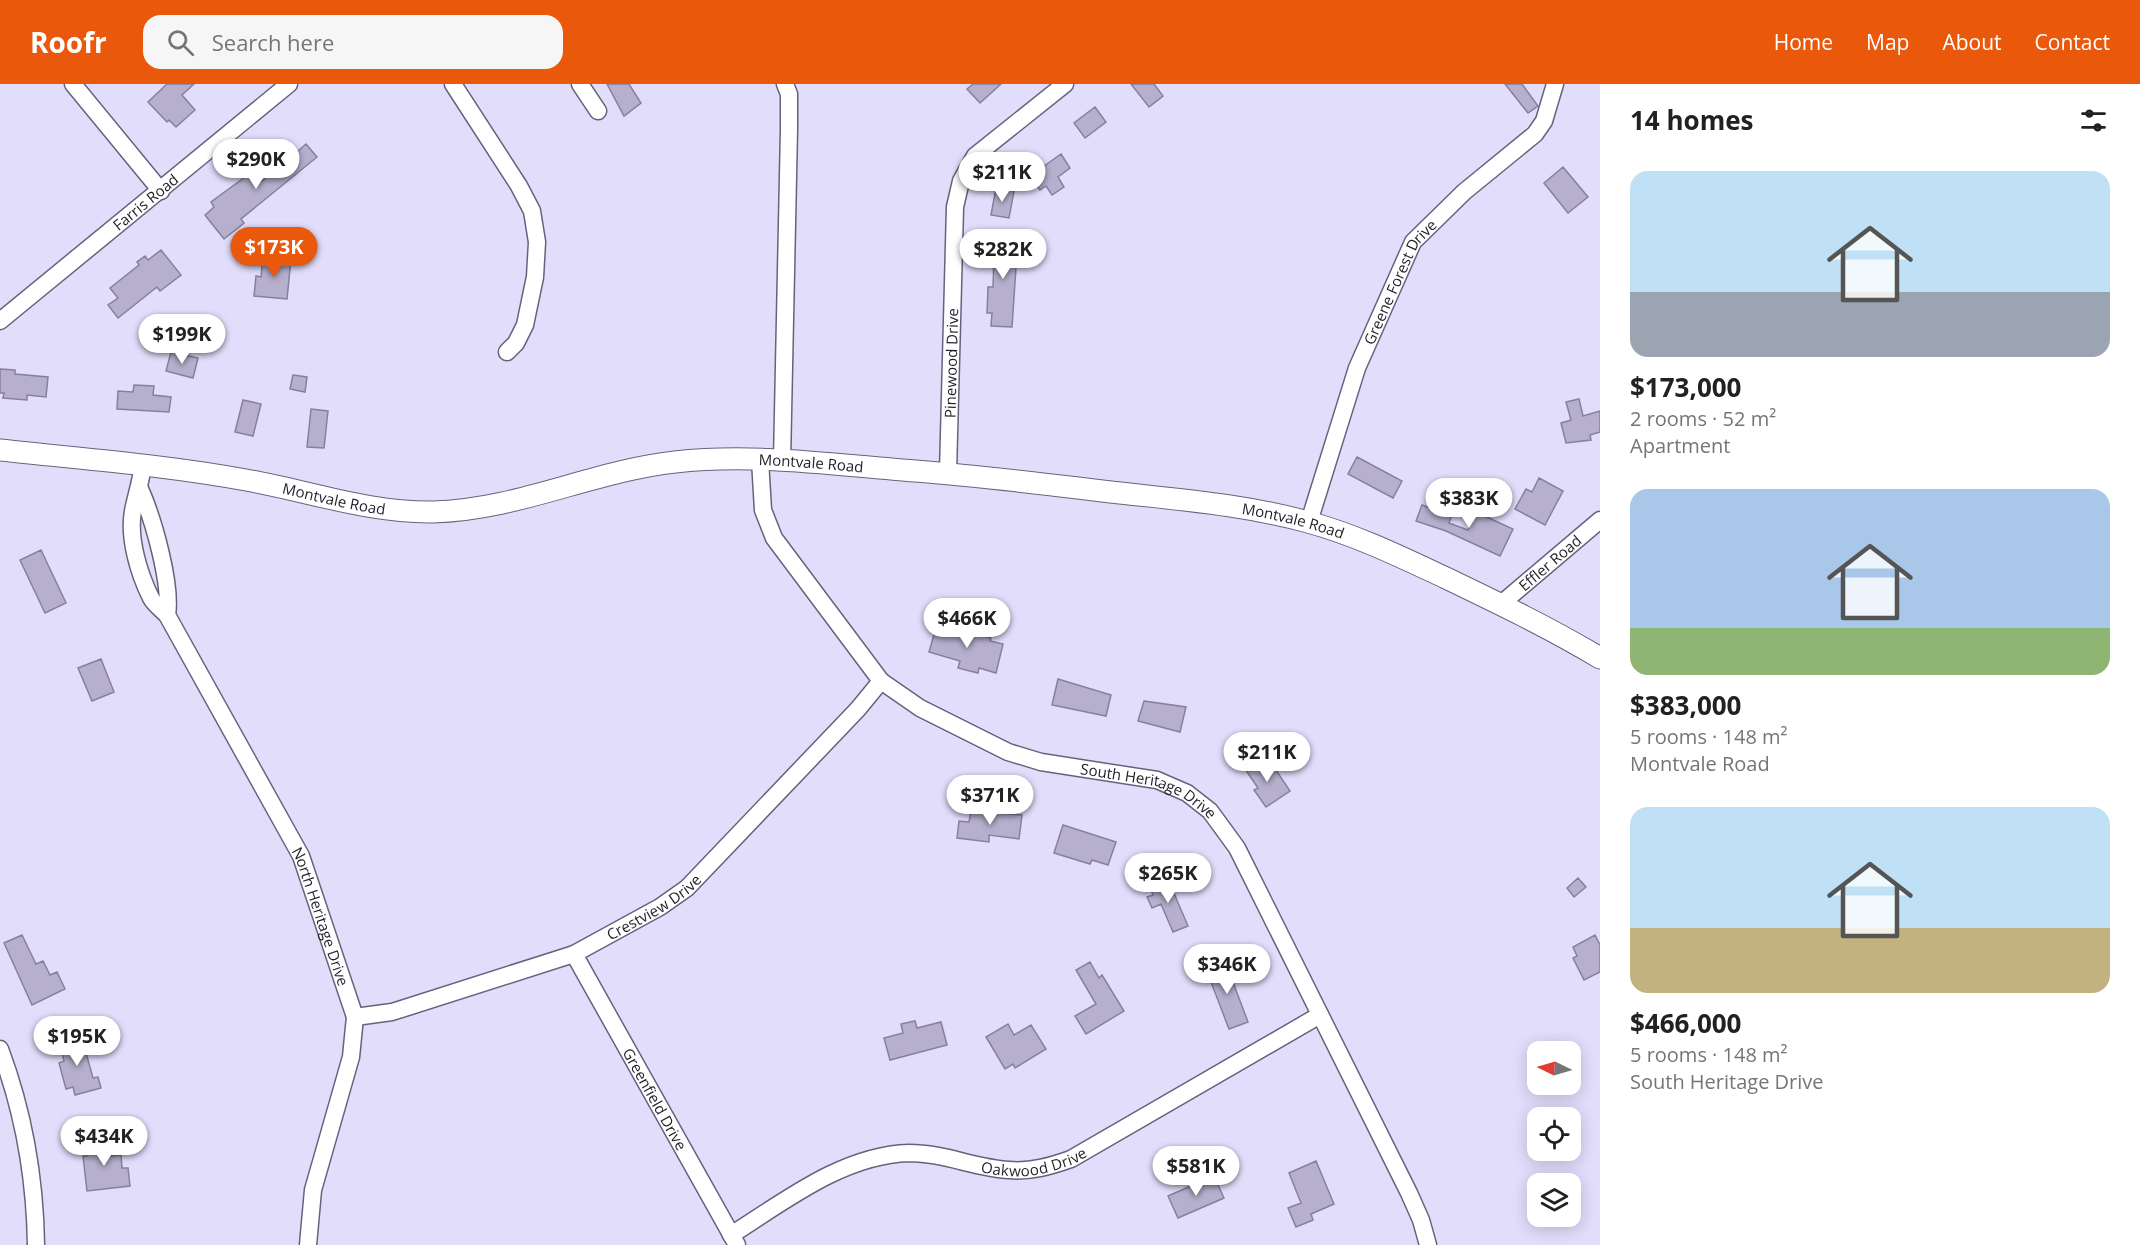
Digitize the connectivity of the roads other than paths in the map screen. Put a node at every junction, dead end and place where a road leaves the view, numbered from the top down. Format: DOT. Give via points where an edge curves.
graph roads {
  1 [pos="73,84"];
  2 [pos="289,84"];
  3 [pos="453,84"];
  4 [pos="580,84"];
  5 [pos="785,84"];
  6 [pos="1065,84"];
  7 [pos="1555,84"];
  8 [pos="598,111"];
  9 [pos="161,191"];
  10 [pos="0,321"];
  11 [pos="507,352"];
  12 [pos="0,450"];
  13 [pos="760,460"];
  14 [pos="782,461"];
  15 [pos="143,465"];
  16 [pos="948,473"];
  17 [pos="1600,520"];
  18 [pos="1309,522"];
  19 [pos="1501,604"];
  20 [pos="1600,658"];
  21 [pos="880,681"];
  22 [pos="574,954"];
  23 [pos="1320,1015"];
  24 [pos="354,1017"];
  25 [pos="0,1049"];
  26 [pos="734,1240"];
  27 [pos="36,1245"];
  28 [pos="308,1245"];
  29 [pos="1428,1245"];
  1 -- 9 [label="street"];
  2 -- 9 [label="street, Farris Road"];
  3 -- 11 [label="street" via="532,211 537,242 535,277 525,325 516,344"];
  4 -- 8 [label="street"];
  5 -- 14 [label="street" via="789,94 789,129"];
  6 -- 16 [label="street, Pinewood Drive" via="975,156 961,181 955,207"];
  7 -- 18 [label="street, Greene Forest Drive" via="1544,121 1535,134 1464,192 1413,242 1357,368"];
  9 -- 10 [label="street, Farris Road"];
  12 -- 15 [label="main road, Montvale Road"];
  13 -- 14 [label="main road, Montvale Road"];
  13 -- 15 [label="main road, Montvale Road" via="678,462 613,471 482,508 429,512 365,507 247,480"];
  13 -- 21 [label="street, South Heritage Drive" via="763,510 774,538"];
  14 -- 16 [label="main road, Montvale Road"];
  15 -- 24 [label="street, North Heritage Drive" via="140,489 170,599 167,615 301,856"];
  16 -- 18 [label="main road, Montvale Road" via="1225,504"];
  17 -- 19 [label="street, Effler Road"];
  18 -- 19 [label="main road, Montvale Road" via="1360,540"];
  19 -- 20 [label="main road, Montvale Road"];
  21 -- 22 [label="street, Crestview Drive" via="858,709 687,888"];
  21 -- 23 [label="street, South Heritage Drive" via="920,708 1008,752 1041,762 1157,780 1187,794 1210,811 1237,848"];
  22 -- 24 [label="street, Crestview Drive" via="392,1012"];
  22 -- 26 [label="street, Greenfield Drive"];
  23 -- 26 [label="street, Oakwood Drive" via="1071,1159 1048,1167 1008,1170 949,1157 885,1155 812,1184"];
  23 -- 29 [label="street, South Heritage Drive" via="1409,1193"];
  24 -- 28 [label="street, North Heritage Drive" via="351,1057 313,1190"];
  25 -- 27 [label="street" via="16,1091 31,1160"];
}
